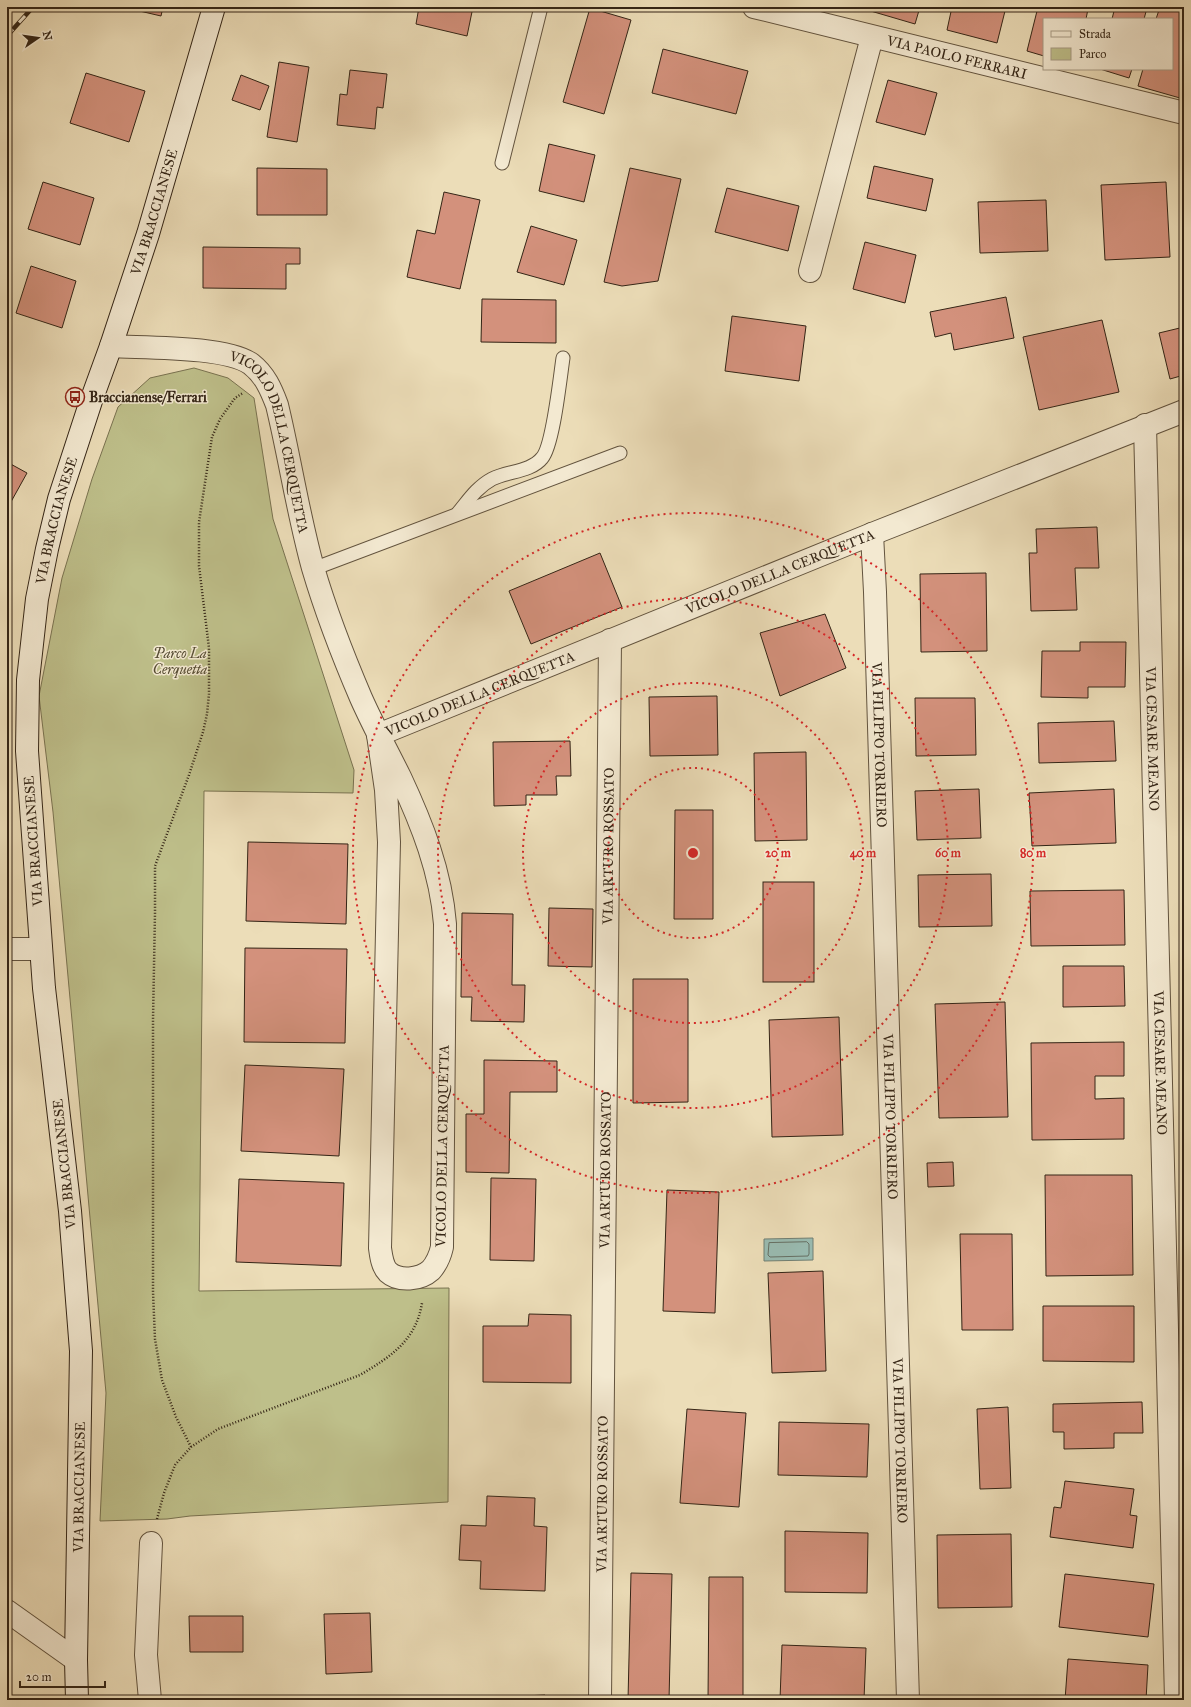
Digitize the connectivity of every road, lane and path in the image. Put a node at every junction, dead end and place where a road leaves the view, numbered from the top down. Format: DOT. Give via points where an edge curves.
graph roads {
  1 [pos="214,7"];
  2 [pos="541,7"];
  3 [pos="754,7"];
  4 [pos="872,37"];
  5 [pos="1184,113"];
  6 [pos="502,163"];
  7 [pos="810,271"];
  8 [pos="112,346"];
  9 [pos="563,358"];
  10 [pos="264,377"];
  11 [pos="1184,411"];
  12 [pos="1144,425"];
  13 [pos="620,453"];
  14 [pos="457,514"];
  15 [pos="872,534"];
  16 [pos="313,569"];
  17 [pos="610,640"];
  18 [pos="378,735"];
  19 [pos="7,949"];
  20 [pos="41,949"];
  21 [pos="422,1275"];
  22 [pos="191,1446"];
  23 [pos="152,1543"];
  24 [pos="7,1611"];
  25 [pos="76,1660"];
  26 [pos="77,1700"];
  27 [pos="150,1700"];
  28 [pos="600,1700"];
  29 [pos="908,1700"];
  30 [pos="1176,1700"];
  1 -- 8 [label="street, VIA BRACCIANESE" via="148,234"];
  2 -- 6 [label="lane"];
  3 -- 4 [label="street, VIA PAOLO FERRARI"];
  4 -- 5 [label="street, VIA PAOLO FERRARI"];
  4 -- 7 [label="street"];
  8 -- 10 [label="street, VICOLO DELLA CERQUETTA" via="223,353 249,363"];
  8 -- 20 [label="street, VIA BRACCIANESE" via="59,499 36,606 28,680 27,751"];
  9 -- 14 [label="lane" via="551,439 543,458 533,466 487,482"];
  10 -- 16 [label="street, VICOLO DELLA CERQUETTA" via="277,405"];
  10 -- 22 [label="path" via="235,398 220,419 212,437 198,537 209,648 207,714 189,775 155,866 155,1339 164,1386"];
  11 -- 12 [label="street, VICOLO DELLA CERQUETTA"];
  12 -- 15 [label="street, VICOLO DELLA CERQUETTA"];
  12 -- 30 [label="street, VIA CESARE MEANO"];
  13 -- 14 [label="lane"];
  14 -- 16 [label="lane"];
  15 -- 17 [label="street, VICOLO DELLA CERQUETTA"];
  15 -- 29 [label="street, VIA FILIPPO TORRIERO"];
  16 -- 18 [label="street, VICOLO DELLA CERQUETTA" via="361,698"];
  17 -- 18 [label="street, VICOLO DELLA CERQUETTA"];
  17 -- 28 [label="street, VIA ARTURO ROSSATO"];
  18 -- 21 [label="street, VICOLO DELLA CERQUETTA" via="400,777 428,843 441,888 445,918 442,1247 431,1269"];
  18 -- 21 [label="street, VICOLO DELLA CERQUETTA" via="390,842 380,1248 387,1271 393,1275 400,1278"];
  19 -- 20 [label="street"];
  20 -- 25 [label="street, VIA BRACCIANESE" via="70,1210 81,1351"];
  21 -- 22 [label="path" via="421,1311 405,1342 393,1354 360,1375 218,1429"];
  22 -- 23 [label="path" via="175,1465 164,1493"];
  23 -- 27 [label="street" via="146,1655"];
  24 -- 25 [label="street"];
  25 -- 26 [label="street, VIA BRACCIANESE"];
}
